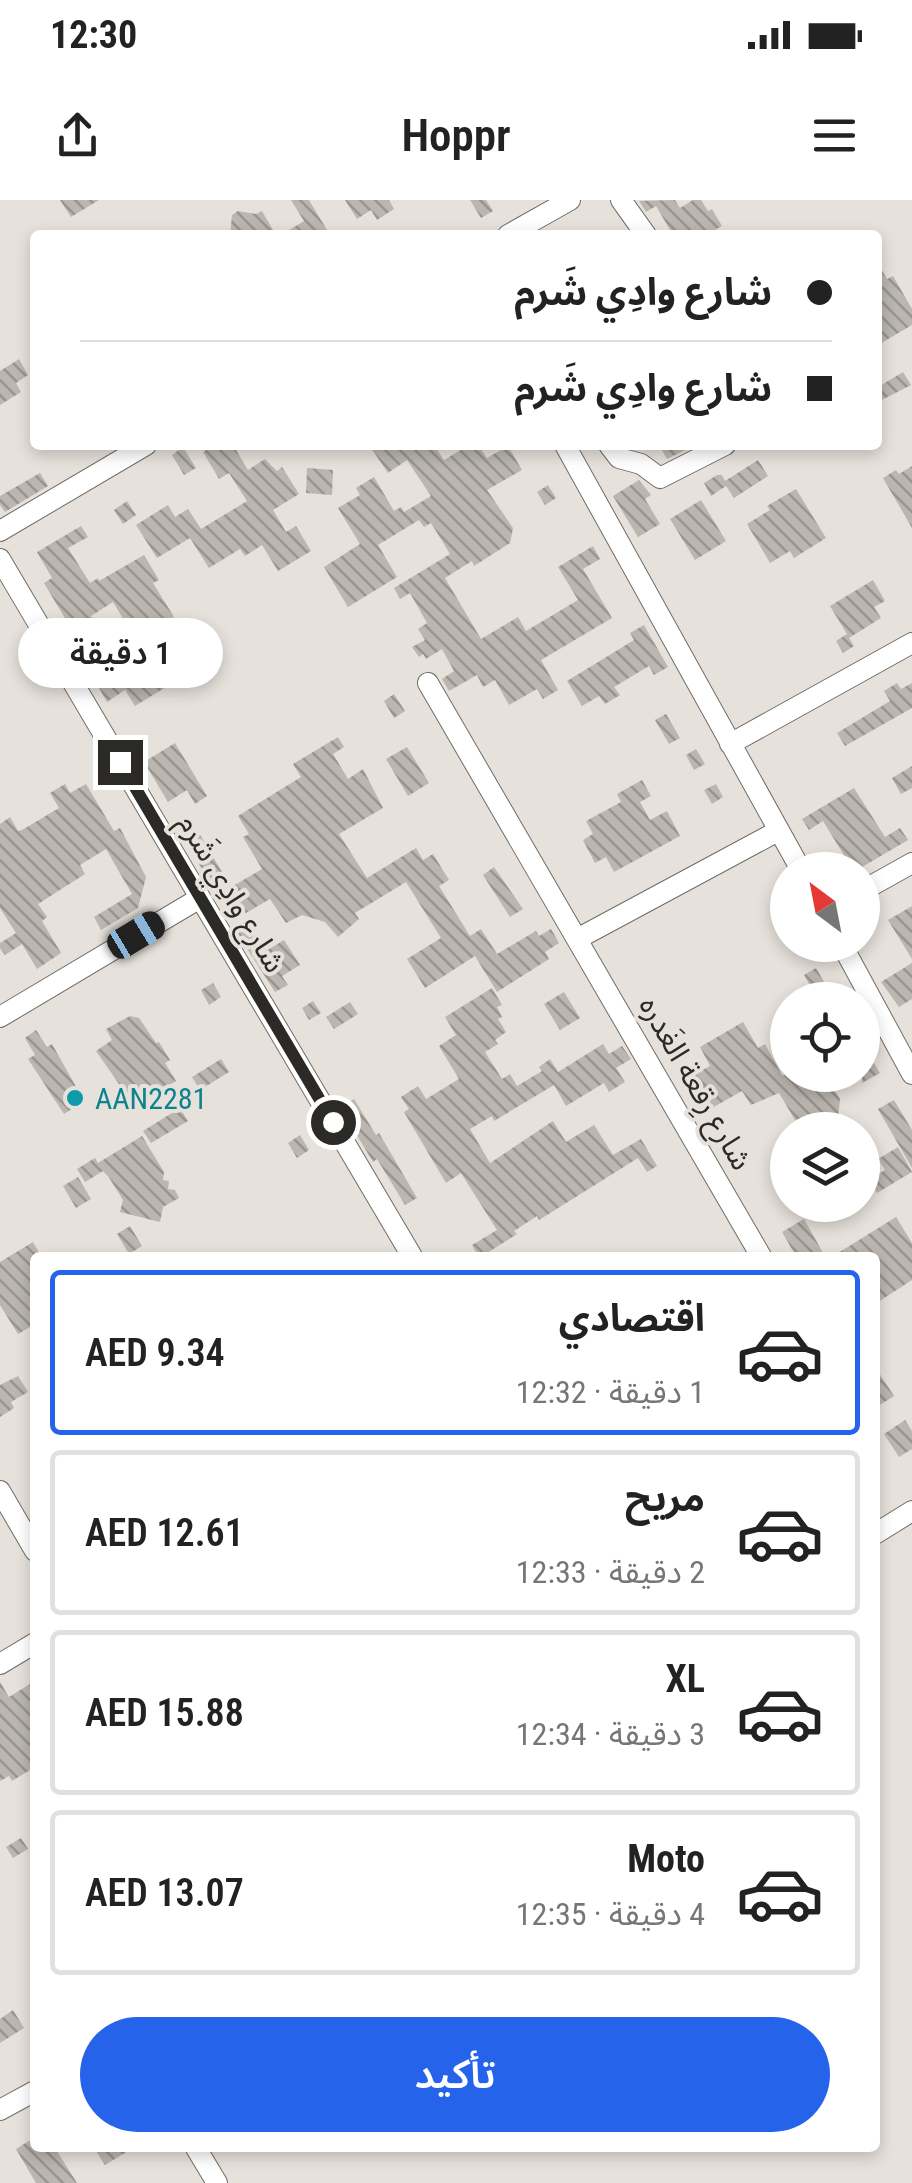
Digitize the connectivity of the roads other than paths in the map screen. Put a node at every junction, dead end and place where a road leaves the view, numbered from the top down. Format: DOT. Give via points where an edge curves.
graph roads {
  1 [pos="570,200"];
  2 [pos="621,200"];
  3 [pos="517,230"];
  4 [pos="642,230"];
  5 [pos="138,450"];
  6 [pos="568,450"];
  7 [pos="607,450"];
  8 [pos="612,450"];
  9 [pos="715,450"];
  10 [pos="578,469"];
  11 [pos="0,531"];
  12 [pos="0,559"];
  13 [pos="912,643"];
  14 [pos="428,682"];
  15 [pos="730,744"];
  16 [pos="778,831"];
  17 [pos="790,852"];
  18 [pos="912,863"];
  19 [pos="880,881"];
  20 [pos="200,898"];
  21 [pos="577,939"];
  22 [pos="851,962"];
  23 [pos="0,1017"];
  24 [pos="912,1074"];
  25 [pos="409,1252"];
  26 [pos="759,1252"];
  27 [pos="0,1491"];
  28 [pos="912,1510"];
  29 [pos="880,1531"];
  30 [pos="30,1542"];
  31 [pos="30,1646"];
  32 [pos="0,1664"];
  33 [pos="30,2094"];
  34 [pos="0,2110"];
  35 [pos="198,2152"];
  36 [pos="217,2183"];
  1 -- 3 [label="street"];
  2 -- 4 [label="street"];
  5 -- 11 [label="street"];
  6 -- 10 [label="street"];
  7 -- 10 [label="street"];
  8 -- 9 [label="street" via="660,478"];
  10 -- 15 [label="street"];
  12 -- 20 [label="street, شارع وادِي شَرم"];
  13 -- 15 [label="street"];
  14 -- 21 [label="street, شارع رِقعة الغَدره"];
  15 -- 16 [label="street"];
  16 -- 17 [label="street"];
  16 -- 21 [label="street"];
  18 -- 19 [label="street"];
  20 -- 23 [label="street"];
  20 -- 25 [label="street, شارع وادِي شَرم"];
  21 -- 26 [label="street, شارع رِقعة الغَدره"];
  22 -- 24 [label="street"];
  27 -- 30 [label="street"];
  28 -- 29 [label="street"];
  31 -- 32 [label="street"];
  33 -- 34 [label="street"];
  35 -- 36 [label="street"];
}
